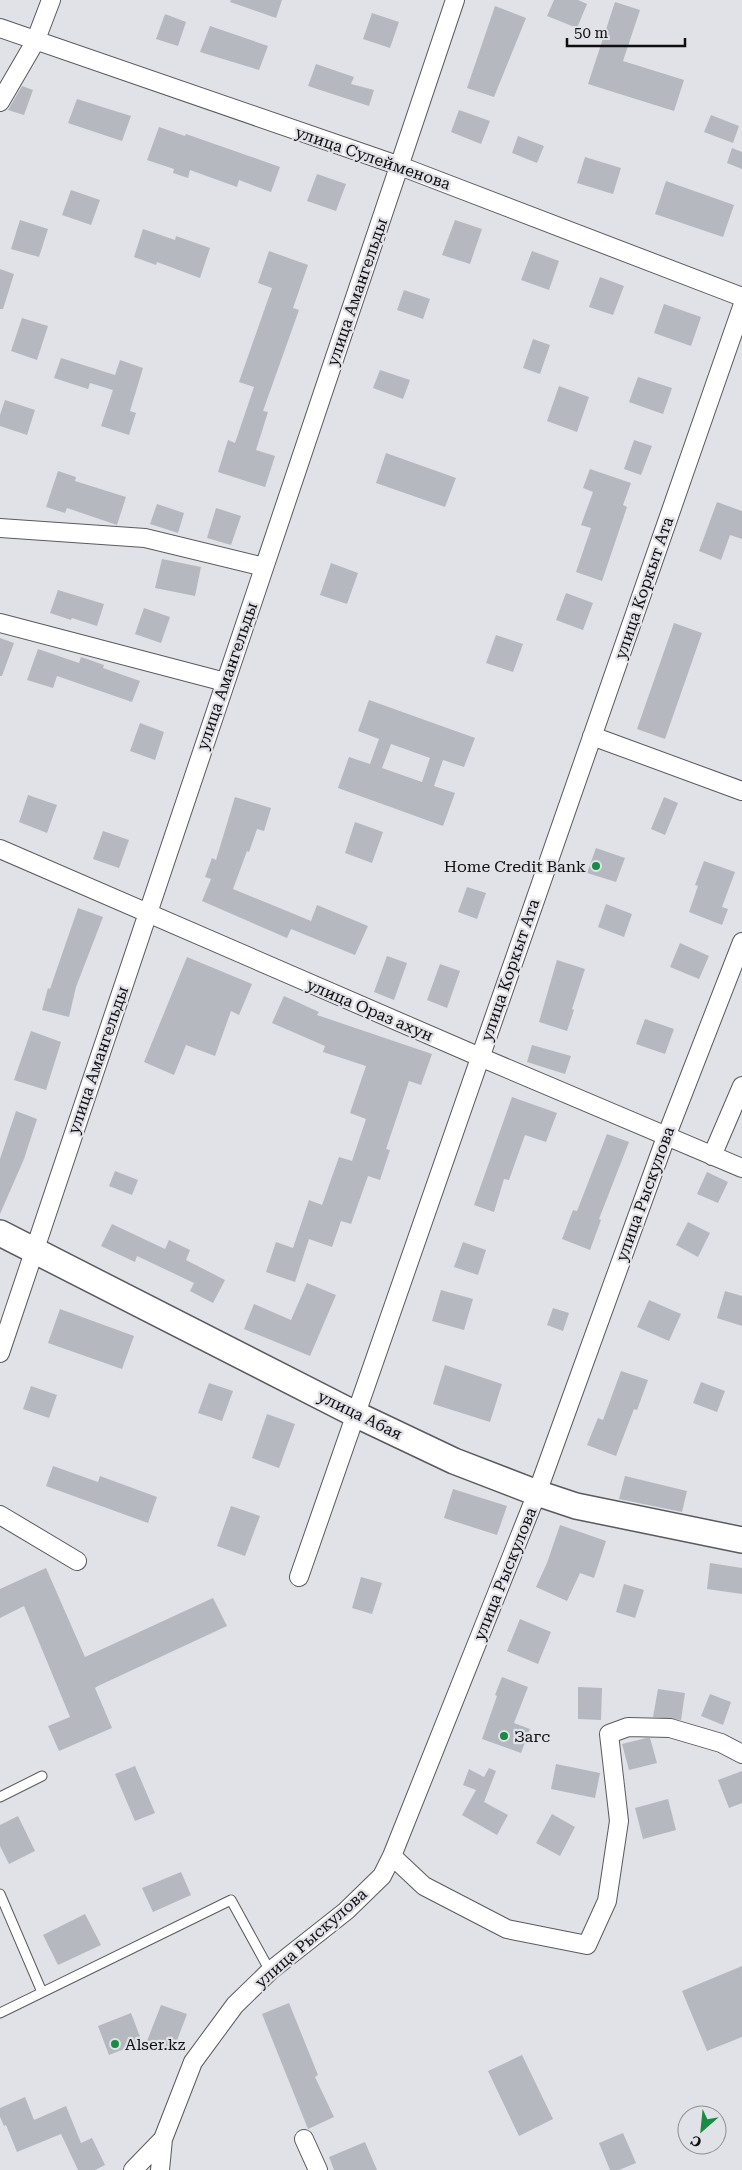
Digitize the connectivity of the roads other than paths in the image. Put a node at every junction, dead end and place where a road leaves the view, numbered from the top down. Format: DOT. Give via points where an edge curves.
graph roads {
  1 [pos="51,0"];
  2 [pos="456,0"];
  3 [pos="0,28"];
  4 [pos="34,42"];
  5 [pos="0,102"];
  6 [pos="400,166"];
  7 [pos="742,297"];
  8 [pos="742,307"];
  9 [pos="0,528"];
  10 [pos="264,567"];
  11 [pos="0,623"];
  12 [pos="225,682"];
  13 [pos="592,736"];
  14 [pos="742,791"];
  15 [pos="0,849"];
  16 [pos="147,914"];
  17 [pos="742,942"];
  18 [pos="480,1057"];
  19 [pos="742,1086"];
  20 [pos="666,1137"];
  21 [pos="712,1156"];
  22 [pos="742,1168"];
  23 [pos="0,1233"];
  24 [pos="34,1250"];
  25 [pos="0,1353"];
  26 [pos="355,1414"];
  27 [pos="537,1493"];
  28 [pos="0,1515"];
  29 [pos="742,1540"];
  30 [pos="77,1561"];
  31 [pos="298,1577"];
  32 [pos="742,1754"];
  33 [pos="42,1776"];
  34 [pos="0,1797"];
  35 [pos="392,1856"];
  36 [pos="0,1894"];
  37 [pos="270,1971"];
  38 [pos="42,1992"];
  39 [pos="0,2013"];
  40 [pos="163,2139"];
  41 [pos="304,2139"];
  42 [pos="133,2170"];
  43 [pos="160,2170"];
  44 [pos="318,2170"];
  1 -- 4 [label="street"];
  2 -- 6 [label="street, улица Амангельды"];
  3 -- 4 [label="street, улица Сулейменова"];
  4 -- 5 [label="street"];
  4 -- 6 [label="street, улица Сулейменова"];
  6 -- 7 [label="street, улица Сулейменова"];
  6 -- 10 [label="street, улица Амангельды"];
  8 -- 13 [label="street, улица Коркыт Ата"];
  9 -- 10 [label="street" via="145,538"];
  10 -- 12 [label="street, улица Амангельды"];
  11 -- 12 [label="street"];
  12 -- 16 [label="street, улица Амангельды"];
  13 -- 14 [label="street"];
  13 -- 18 [label="street, улица Коркыт Ата"];
  15 -- 16 [label="street, улица Ораз ахун"];
  16 -- 18 [label="street, улица Ораз ахун"];
  16 -- 24 [label="street, улица Амангельды"];
  17 -- 20 [label="street, улица Рыскулова"];
  18 -- 20 [label="street, улица Ораз ахун"];
  18 -- 26 [label="street, улица Коркыт Ата"];
  19 -- 21 [label="street"];
  20 -- 21 [label="street, улица Ораз ахун"];
  20 -- 27 [label="street, улица Рыскулова"];
  21 -- 22 [label="street, улица Ораз ахун"];
  23 -- 24 [label="street, улица Абая"];
  24 -- 25 [label="street, улица Амангельды"];
  24 -- 26 [label="street, улица Абая"];
  26 -- 27 [label="street, улица Абая" via="454,1461"];
  26 -- 31 [label="street, улица Коркыт Ата"];
  27 -- 29 [label="street, улица Абая" via="576,1506"];
  27 -- 35 [label="street, улица Рыскулова"];
  28 -- 30 [label="street"];
  32 -- 35 [label="street" via="721,1743 670,1728 628,1727 609,1734 619,1821 607,1901 587,1945 507,1929 424,1886"];
  33 -- 34 [label="lane"];
  35 -- 37 [label="street, улица Рыскулова" via="382,1876 346,1911"];
  36 -- 38 [label="lane"];
  37 -- 38 [label="lane" via="231,1900"];
  37 -- 40 [label="street, улица Рыскулова" via="235,2005 193,2062"];
  38 -- 39 [label="lane"];
  40 -- 42 [label="street, улица Рыскулова"];
  40 -- 43 [label="street, улица Рыскулова"];
  41 -- 44 [label="street"];
}
